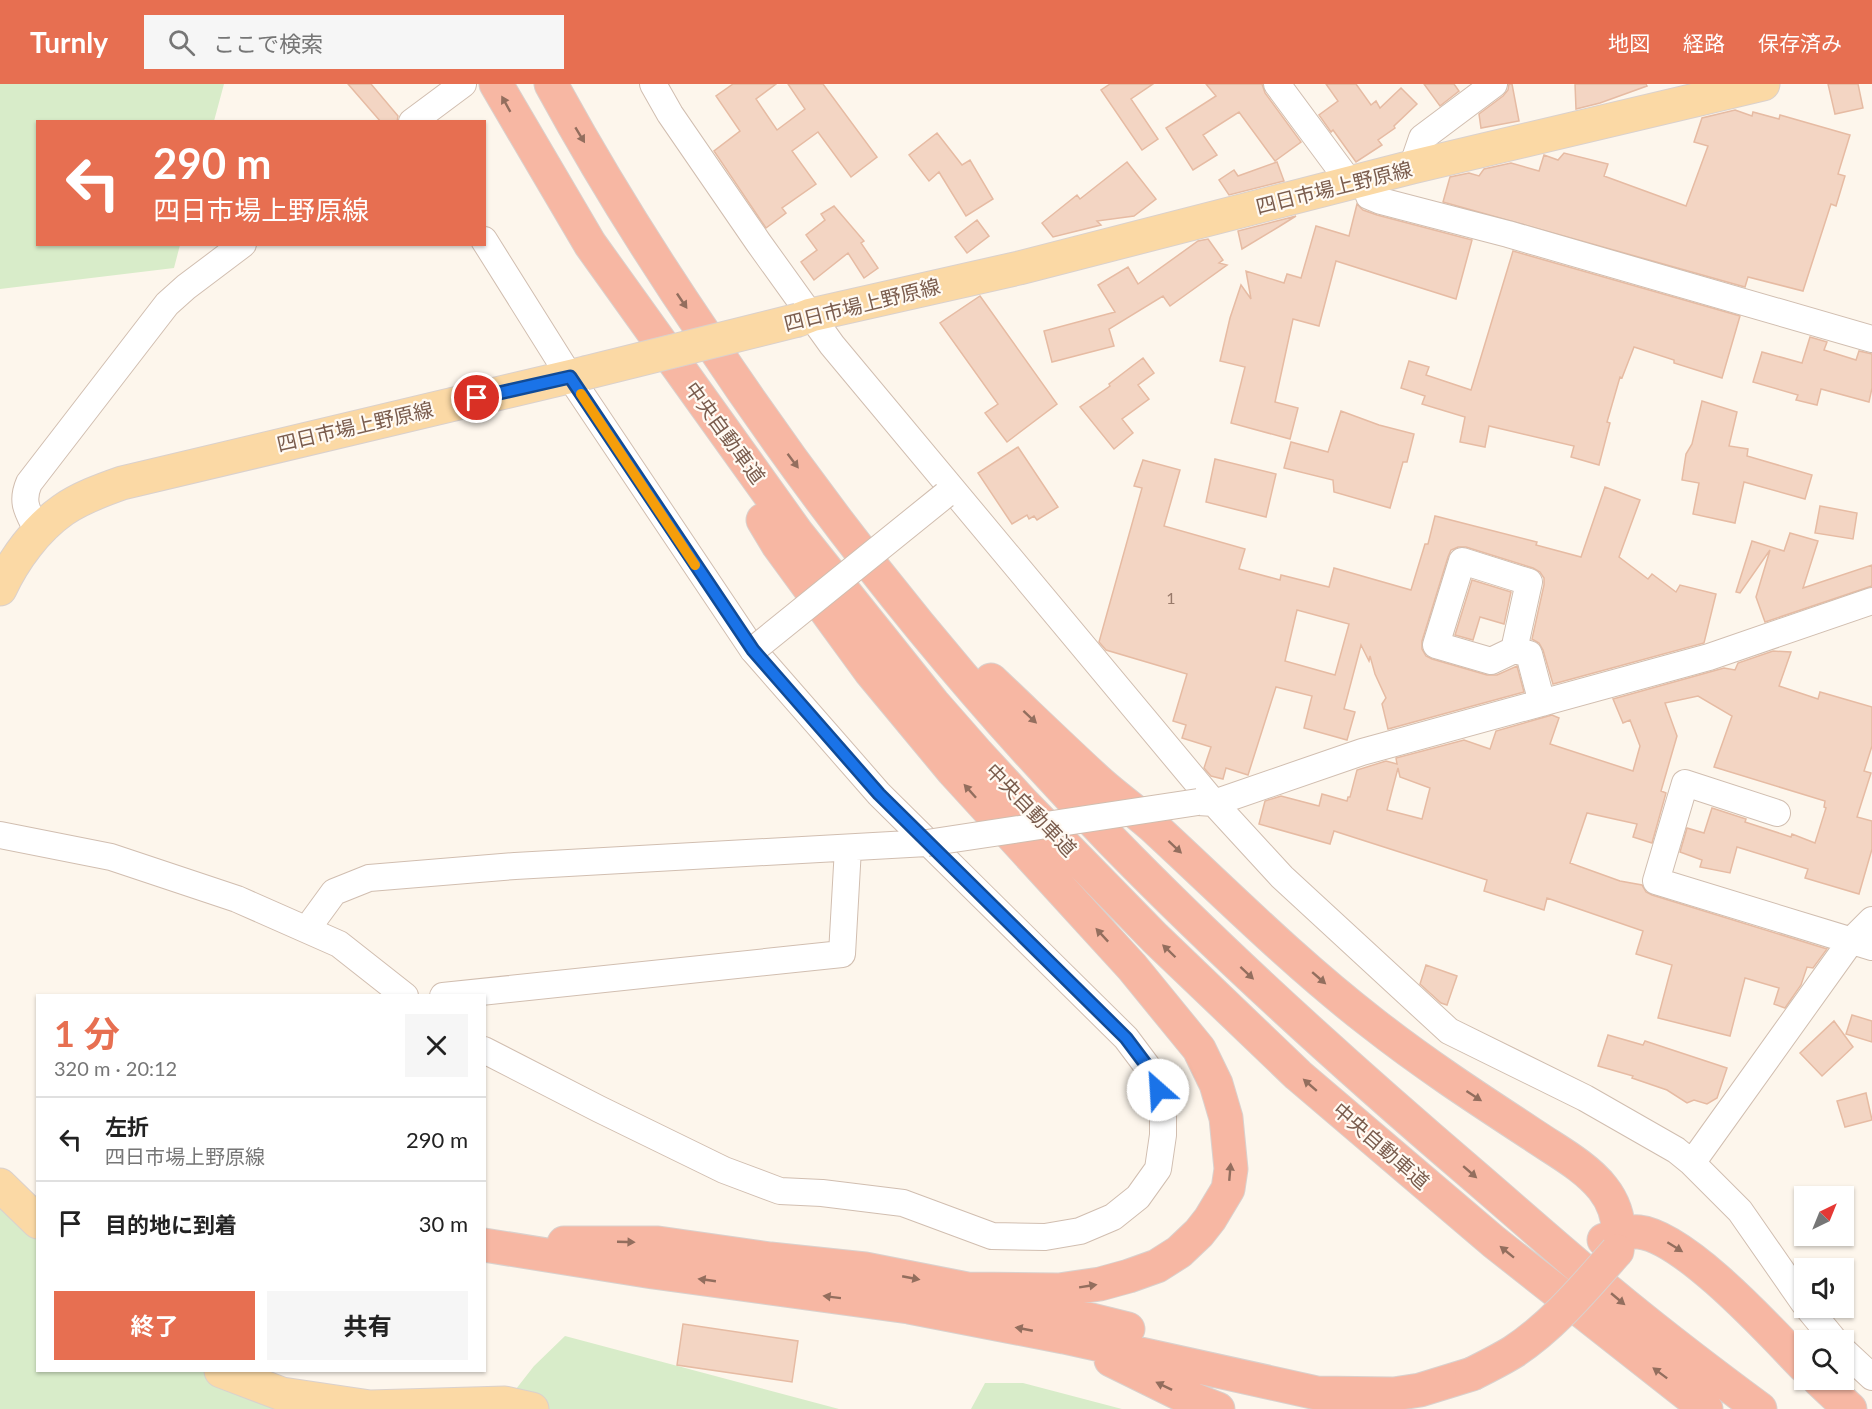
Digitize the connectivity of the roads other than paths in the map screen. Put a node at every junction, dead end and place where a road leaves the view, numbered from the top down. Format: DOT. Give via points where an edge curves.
graph roads {
  1 [pos="463,84"];
  2 [pos="495,84"];
  3 [pos="551,84"];
  4 [pos="653,84"];
  5 [pos="1277,84"];
  6 [pos="1494,84"];
  7 [pos="1763,84"];
  8 [pos="415,120"];
  9 [pos="1412,168"];
  10 [pos="1358,182"];
  11 [pos="486,243"];
  12 [pos="591,244"];
  13 [pos="240,246"];
  14 [pos="805,318"];
  15 [pos="1872,339"];
  16 [pos="578,375"];
  17 [pos="950,492"];
  18 [pos="841,526"];
  19 [pos="38,532"];
  20 [pos="0,589"];
  21 [pos="1872,601"];
  22 [pos="753,650"];
  23 [pos="1514,650"];
  24 [pos="1542,703"];
  25 [pos="1206,802"];
  26 [pos="1777,813"];
  27 [pos="0,835"];
  28 [pos="927,843"];
  29 [pos="848,848"];
  30 [pos="1872,920"];
  31 [pos="307,929"];
  32 [pos="1862,944"];
  33 [pos="402,994"];
  34 [pos="462,994"];
  35 [pos="486,1051"];
  36 [pos="1692,1163"];
  37 [pos="0,1185"];
  38 [pos="36,1220"];
  39 [pos="486,1234"];
  40 [pos="1614,1242"];
  41 [pos="486,1245"];
  42 [pos="967,1289"];
  43 [pos="1794,1289"];
  44 [pos="1816,1318"];
  45 [pos="1826,1330"];
  46 [pos="1064,1337"];
  47 [pos="1794,1356"];
  48 [pos="1854,1360"];
  49 [pos="1467,1365"];
  50 [pos="224,1372"];
  51 [pos="1872,1377"];
  52 [pos="1830,1390"];
  53 [pos="532,1409"];
  54 [pos="1218,1409"];
  55 [pos="1706,1409"];
  56 [pos="1760,1409"];
  57 [pos="1850,1409"];
  1 -- 8 [label="street"];
  12 -- 2 [label="highway, 中央自動車道, one-way"];
  3 -- 18 [label="highway, 中央自動車道, one-way" via="658,265 755,410"];
  4 -- 14 [label="street"];
  5 -- 10 [label="street"];
  6 -- 9 [label="street" via="1422,138"];
  7 -- 9 [label="main road, 四日市場上野原線"];
  9 -- 10 [label="main road, 四日市場上野原線"];
  10 -- 14 [label="main road, 四日市場上野原線"];
  10 -- 15 [label="street" via="1369,196 1381,201"];
  11 -- 16 [label="street"];
  42 -- 12 [label="highway, one-way" via="1059,1290 1100,1284 1157,1266 1179,1252 1210,1219 1228,1189 1230,1145 1216,1084 1199,1049 1132,967 961,780 870,671 778,545"];
  55 -- 12 [label="highway, 中央自動車道, one-way" via="1494,1242 1298,1075 1155,938 1023,803 933,704 804,542"];
  13 -- 19 [label="street" via="167,304 29,483 25,507"];
  14 -- 16 [label="main road, 四日市場上野原線, bridge"];
  14 -- 17 [label="street" via="832,345"];
  16 -- 19 [label="main road, 四日市場上野原線" via="122,483 63,510"];
  16 -- 22 [label="street"];
  17 -- 22 [label="street, bridge"];
  17 -- 25 [label="street"];
  18 -- 40 [label="highway, one-way" via="972,662 1101,784 1310,970 1436,1071 1573,1161 1594,1179 1608,1195 1618,1218"];
  18 -- 56 [label="highway, 中央自動車道, one-way" via="931,640 1027,750 1204,932 1394,1107 1613,1295"];
  19 -- 20 [label="main road, 四日市場上野原線"];
  21 -- 24 [label="street" via="1708,657"];
  22 -- 28 [label="street"];
  23 -- 24 [label="street" via="1529,654"];
  24 -- 25 [label="street" via="1362,752"];
  25 -- 28 [label="street, bridge"];
  25 -- 36 [label="street" via="1449,1031 1585,1098"];
  26 -- 32 [label="street" via="1685,783 1656,881"];
  27 -- 31 [label="street" via="111,857 237,899"];
  28 -- 29 [label="street"];
  28 -- 35 [label="street" via="1126,1038 1153,1074 1163,1105 1158,1169 1138,1197 1113,1216 1080,1231 1046,1238 992,1236 903,1203 780,1191 724,1170"];
  29 -- 31 [label="street" via="369,878 334,892"];
  29 -- 34 [label="street" via="842,954"];
  30 -- 32 [label="street"];
  31 -- 33 [label="street" via="339,944"];
  32 -- 36 [label="street"];
  36 -- 43 [label="street" via="1740,1211"];
  37 -- 38 [label="main road"];
  39 -- 42 [label="highway, one-way" via="573,1244 658,1243 865,1269"];
  40 -- 47 [label="highway, one-way" via="1638,1232 1673,1245 1692,1258"];
  40 -- 49 [label="highway, bridge" via="1582,1291 1538,1333 1515,1351"];
  46 -- 41 [label="highway, one-way" via="909,1307"];
  42 -- 49 [label="highway" via="1303,1372 1375,1376"];
  44 -- 45 [label="street"];
  46 -- 49 [label="highway" via="1317,1393 1394,1394 1420,1390"];
  54 -- 46 [label="highway, one-way"];
  48 -- 51 [label="street"];
  50 -- 53 [label="main road" via="282,1394 370,1407 506,1403"];
  52 -- 57 [label="highway"];
}
